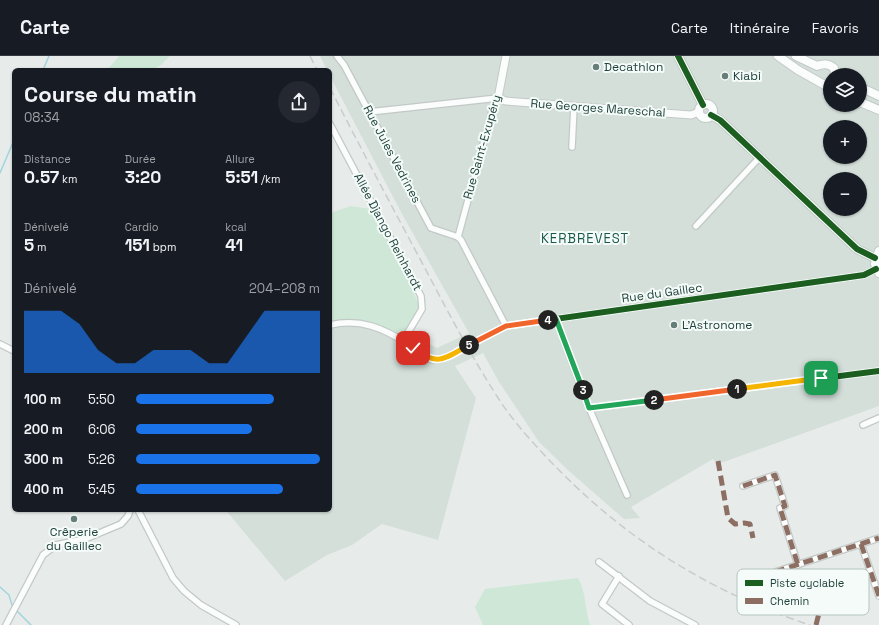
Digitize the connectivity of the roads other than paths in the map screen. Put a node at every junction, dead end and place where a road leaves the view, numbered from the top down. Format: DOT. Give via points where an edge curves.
graph roads {
  1 [pos="337,56"];
  2 [pos="505,56"];
  3 [pos="678,56"];
  4 [pos="778,56"];
  5 [pos="796,56"];
  6 [pos="834,68"];
  7 [pos="823,83"];
  8 [pos="867,90"];
  9 [pos="879,96"];
  10 [pos="498,98"];
  11 [pos="867,105"];
  12 [pos="574,106"];
  13 [pos="701,108"];
  14 [pos="879,110"];
  15 [pos="369,112"];
  16 [pos="332,128"];
  17 [pos="572,147"];
  18 [pos="759,158"];
  19 [pos="696,226"];
  20 [pos="458,237"];
  21 [pos="877,255"];
  22 [pos="878,271"];
  23 [pos="556,319"];
  24 [pos="332,325"];
  25 [pos="506,326"];
  26 [pos="403,341"];
  27 [pos="0,344"];
  28 [pos="12,350"];
  29 [pos="879,371"];
  30 [pos="589,408"];
  31 [pos="879,418"];
  32 [pos="863,425"];
  33 [pos="743,486"];
  34 [pos="627,495"];
  35 [pos="129,512"];
  36 [pos="139,512"];
  37 [pos="879,538"];
  38 [pos="861,544"];
  39 [pos="599,562"];
  40 [pos="798,565"];
  41 [pos="785,569"];
  42 [pos="621,578"];
  43 [pos="879,596"];
  44 [pos="6,625"];
  45 [pos="236,625"];
  46 [pos="629,625"];
  47 [pos="695,625"];
  1 -- 15 [label="street, Rue Jules Vedrines"];
  2 -- 10 [label="street, Rue Saint-Exupéry"];
  3 -- 13 [label="main road"];
  4 -- 7 [label="main road"];
  5 -- 6 [label="main road" via="817,66 824,64"];
  8 -- 9 [label="main road"];
  10 -- 12 [label="street, Rue Georges Mareschal" via="511,102"];
  10 -- 15 [label="street"];
  10 -- 20 [label="street, Rue Saint-Exupéry" via="492,111"];
  11 -- 14 [label="main road"];
  12 -- 13 [label="street, Rue Georges Mareschal" via="691,115"];
  12 -- 17 [label="street"];
  13 -- 18 [label="main road" via="711,106 711,115 720,120"];
  15 -- 20 [label="street, Rue Jules Vedrines" via="431,228"];
  16 -- 26 [label="street, Allée Django Reinhardt" via="421,296 422,308"];
  18 -- 19 [label="street"];
  18 -- 21 [label="main road" via="857,249"];
  20 -- 25 [label="street"];
  21 -- 22 [label="main road"];
  22 -- 23 [label="street, Rue du Gaillec"];
  23 -- 25 [label="street, Rue du Gaillec"];
  23 -- 30 [label="street"];
  24 -- 26 [label="street" via="364,323 384,330"];
  25 -- 26 [label="street, Rue du Gaillec, bridge" via="447,357 434,360"];
  27 -- 28 [label="street"];
  29 -- 30 [label="street"];
  30 -- 34 [label="street"];
  31 -- 32 [label="street"];
  33 -- 40 [label="street" via="775,475 785,506 780,508"];
  35 -- 44 [label="street" via="121,524 85,539 56,545 43,555"];
  36 -- 45 [label="street" via="173,578 184,591 201,605"];
  37 -- 38 [label="street"];
  38 -- 40 [label="street"];
  38 -- 43 [label="street"];
  39 -- 42 [label="street"];
  40 -- 41 [label="street"];
  42 -- 46 [label="street" via="602,604"];
  42 -- 47 [label="street" via="650,601"];
}
